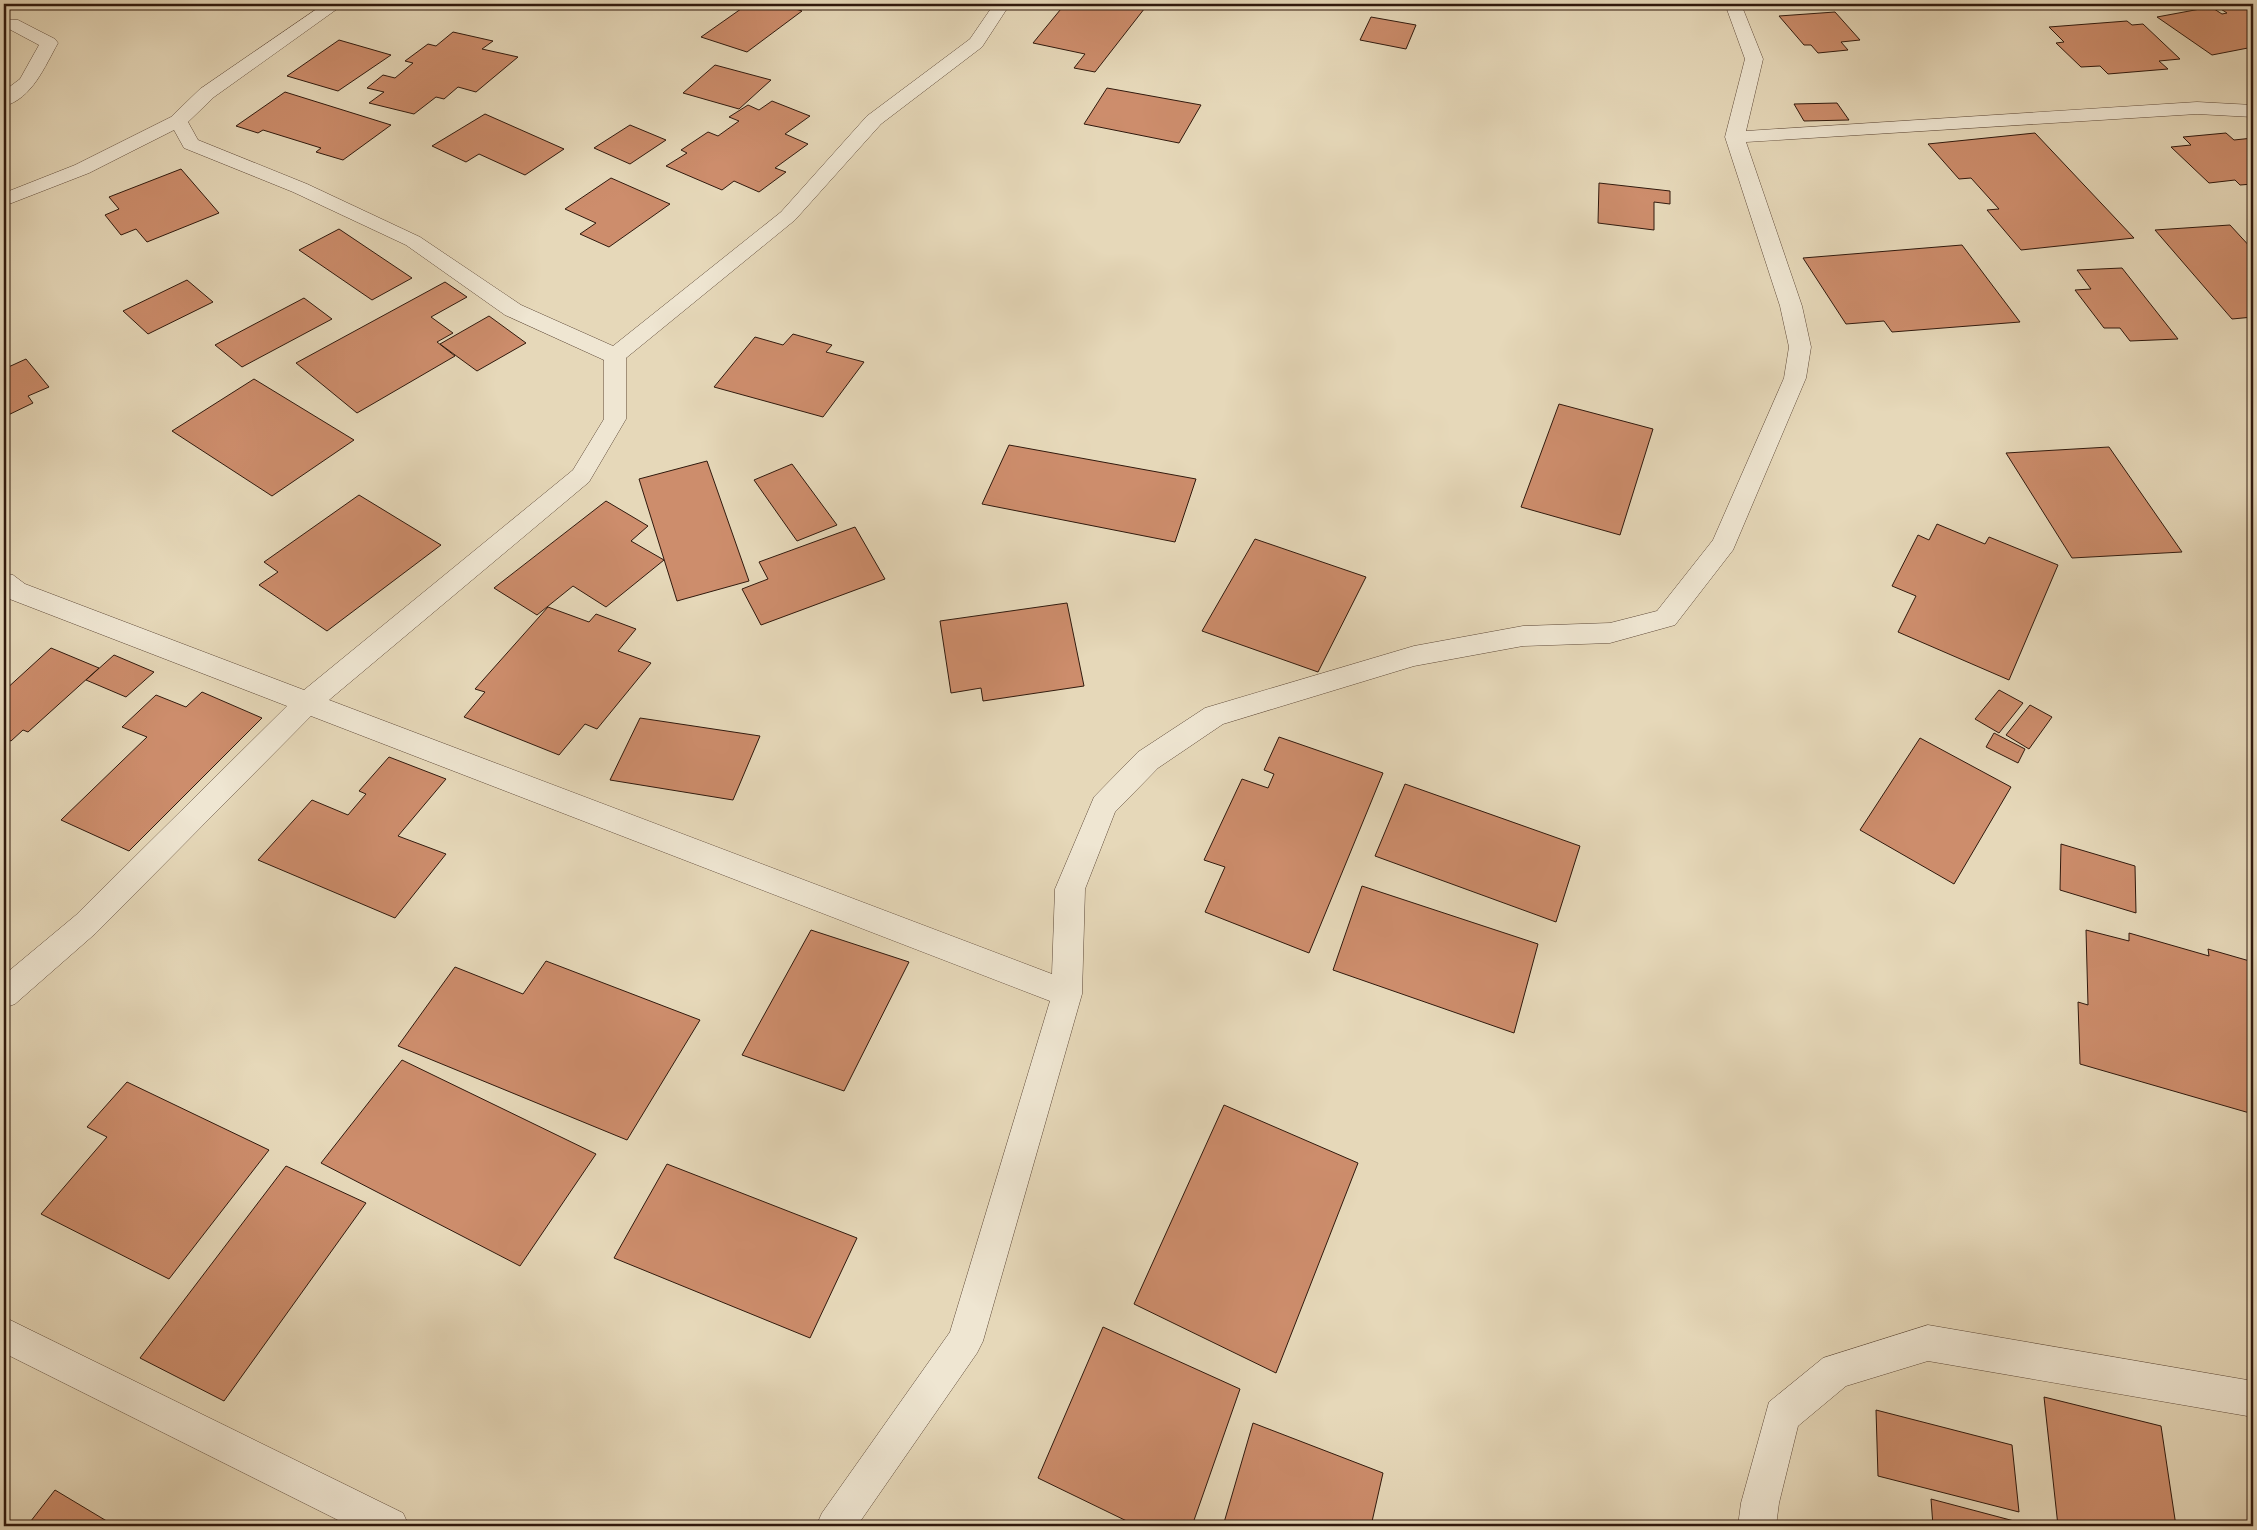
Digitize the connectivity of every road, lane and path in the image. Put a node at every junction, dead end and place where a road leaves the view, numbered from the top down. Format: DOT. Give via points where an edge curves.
graph roads {
  1 [pos="335,4"];
  2 [pos="1002,4"];
  3 [pos="1733,4"];
  4 [pos="4,24"];
  5 [pos="4,100"];
  6 [pos="2253,111"];
  7 [pos="178,121"];
  8 [pos="1735,137"];
  9 [pos="4,200"];
  10 [pos="615,356"];
  11 [pos="4,582"];
  12 [pos="307,703"];
  13 [pos="4,994"];
  14 [pos="1067,994"];
  15 [pos="4,1334"];
  16 [pos="2253,1399"];
  17 [pos="390,1526"];
  18 [pos="834,1526"];
  19 [pos="1757,1526"];
  1 -- 7 [label="street" via="207,93"];
  2 -- 10 [label="street" via="976,43 874,120 788,216"];
  3 -- 8 [label="street" via="1754,59"];
  4 -- 5 [label="street" via="12,24 49,43 27,82"];
  6 -- 8 [label="street" via="2197,108"];
  7 -- 9 [label="street" via="82,169"];
  7 -- 10 [label="street" via="191,144 300,188 414,241 513,310"];
  8 -- 14 [label="street" via="1791,306 1800,347 1795,378 1724,544 1700,577 1666,618 1610,633 1523,636 1414,656 1214,716 1148,760 1104,805 1070,889"];
  10 -- 12 [label="street" via="615,419 581,476"];
  11 -- 12 [label="street" via="16,591"];
  12 -- 13 [label="street" via="86,924"];
  12 -- 14 [label="street"];
  14 -- 18 [label="street" via="965,1341"];
  15 -- 17 [label="street"];
  16 -- 19 [label="street" via="1928,1343 1836,1371 1782,1416"];
}
